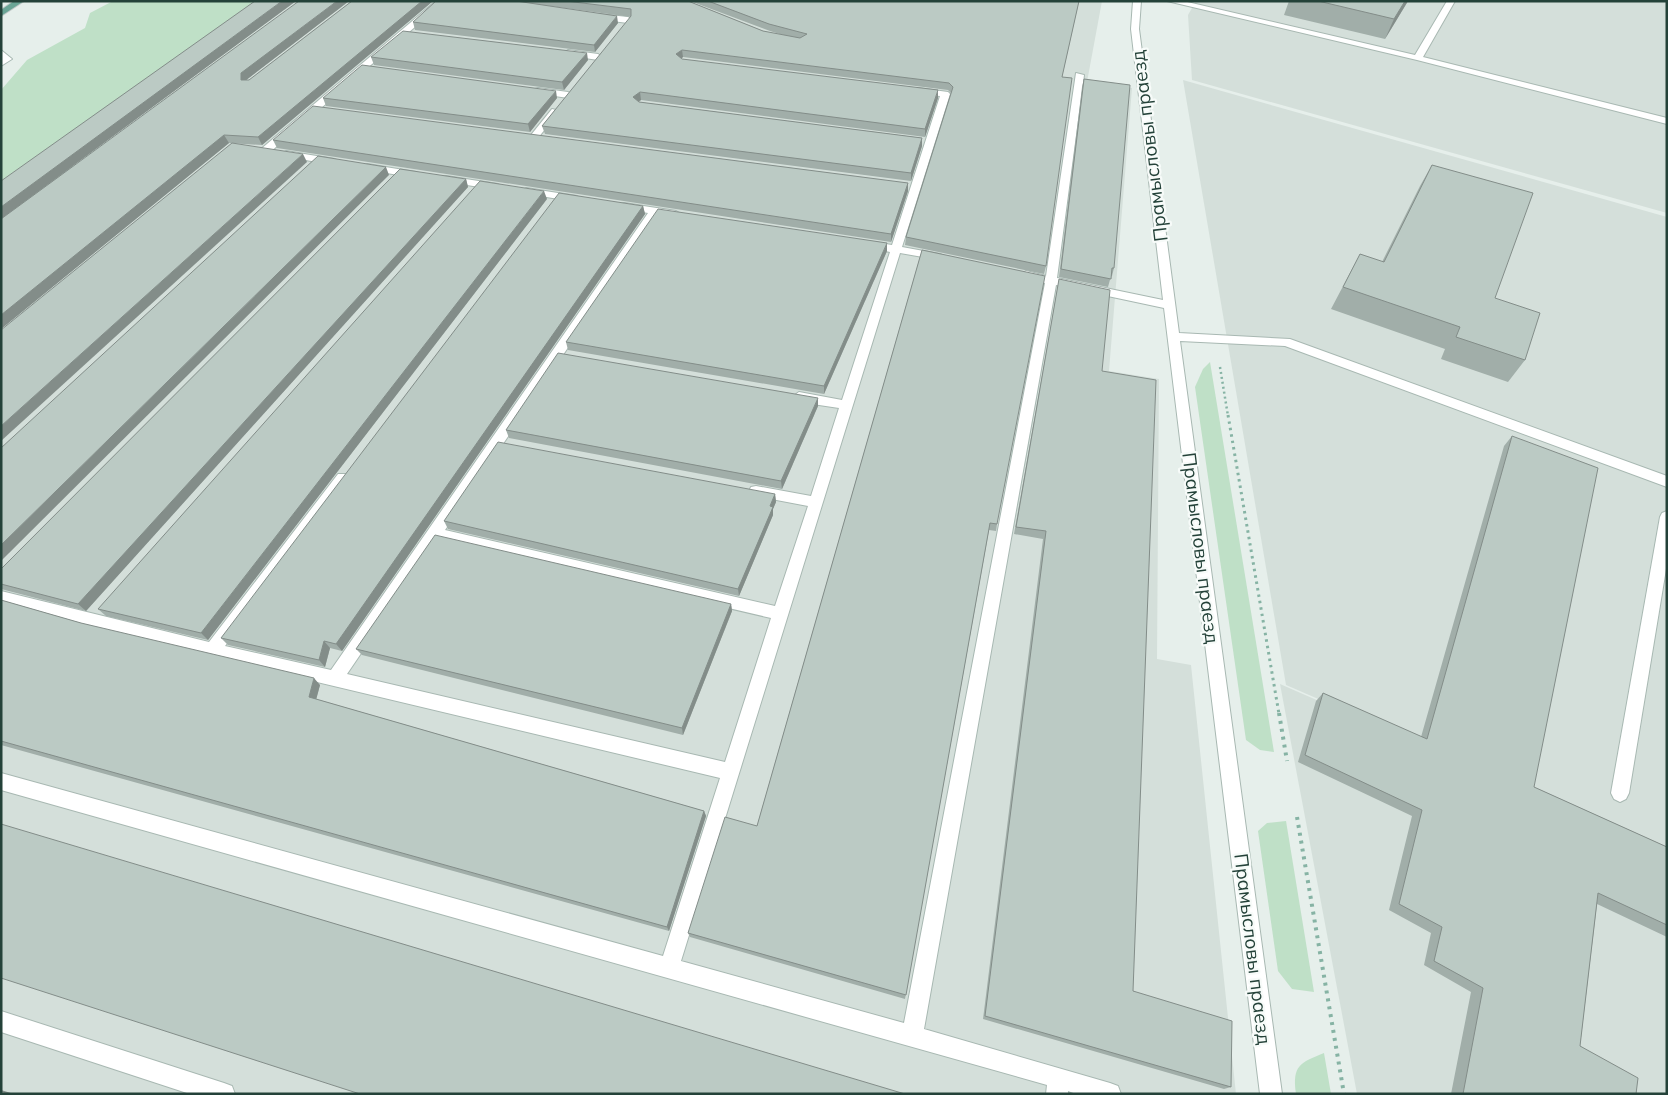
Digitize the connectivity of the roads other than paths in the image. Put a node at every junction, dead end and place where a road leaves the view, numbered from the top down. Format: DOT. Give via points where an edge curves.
graph roads {
  1 [pos="20,1"];
  2 [pos="441,1"];
  3 [pos="1137,1"];
  4 [pos="1171,1"];
  5 [pos="1452,1"];
  6 [pos="1,14"];
  7 [pos="589,16"];
  8 [pos="622,28"];
  9 [pos="560,52"];
  10 [pos="1,53"];
  11 [pos="598,57"];
  12 [pos="1418,58"];
  13 [pos="1,63"];
  14 [pos="1079,75"];
  15 [pos="529,90"];
  16 [pos="906,90"];
  17 [pos="315,109"];
  18 [pos="334,111"];
  19 [pos="1667,121"];
  20 [pos="534,137"];
  21 [pos="319,159"];
  22 [pos="400,172"];
  23 [pos="304,173"];
  24 [pos="479,184"];
  25 [pos="386,186"];
  26 [pos="557,196"];
  27 [pos="466,199"];
  28 [pos="586,200"];
  29 [pos="616,205"];
  30 [pos="655,211"];
  31 [pos="545,212"];
  32 [pos="684,216"];
  33 [pos="858,242"];
  34 [pos="896,248"];
  35 [pos="954,260"];
  36 [pos="1012,272"];
  37 [pos="1051,280"];
  38 [pos="1169,305"];
  39 [pos="1174,337"];
  40 [pos="789,395"];
  41 [pos="847,405"];
  42 [pos="496,442"];
  43 [pos="516,446"];
  44 [pos="349,470"];
  45 [pos="1667,482"];
  46 [pos="739,488"];
  47 [pos="816,502"];
  48 [pos="1667,517"];
  49 [pos="434,533"];
  50 [pos="1,597"];
  51 [pos="103,607"];
  52 [pos="781,614"];
  53 [pos="90,622"];
  54 [pos="212,650"];
  55 [pos="334,679"];
  56 [pos="731,772"];
  57 [pos="1,782"];
  58 [pos="1620,793"];
  59 [pos="670,968"];
  60 [pos="1,1021"];
  61 [pos="912,1037"];
  62 [pos="1057,1085"];
  63 [pos="224,1094"];
  64 [pos="1110,1094"];
  65 [pos="1271,1094"];
  1 -- 6 [label="main road"];
  2 -- 17 [label="street" via="368,68"];
  3 -- 38 [label="street, Прамысловы праезд" via="1141,83"];
  4 -- 12 [label="street"];
  5 -- 12 [label="street"];
  7 -- 8 [label="street" via="628,20"];
  9 -- 11 [label="street"];
  10 -- 13 [label="street" via="8,59"];
  12 -- 19 [label="street"];
  14 -- 37 [label="street"];
  15 -- 20 [label="street" via="571,91"];
  16 -- 34 [label="street" via="945,94 925,142"];
  17 -- 18 [label="street"];
  17 -- 21 [label="street" via="261,150"];
  21 -- 22 [label="street"];
  21 -- 23 [label="street"];
  22 -- 24 [label="street"];
  22 -- 25 [label="street"];
  24 -- 26 [label="street"];
  24 -- 27 [label="street"];
  26 -- 28 [label="street"];
  26 -- 31 [label="street"];
  29 -- 30 [label="street"];
  30 -- 32 [label="street"];
  30 -- 42 [label="street" via="562,355"];
  33 -- 34 [label="street"];
  34 -- 35 [label="street"];
  34 -- 41 [label="street"];
  36 -- 37 [label="street"];
  37 -- 38 [label="street"];
  37 -- 61 [label="street"];
  38 -- 39 [label="street, Прамысловы праезд"];
  39 -- 45 [label="street" via="1286,342"];
  39 -- 65 [label="street, Прамысловы праезд"];
  40 -- 41 [label="street"];
  41 -- 47 [label="street"];
  42 -- 43 [label="street"];
  42 -- 49 [label="street"];
  44 -- 54 [label="street"];
  46 -- 47 [label="street"];
  47 -- 52 [label="street"];
  48 -- 58 [label="street"];
  49 -- 52 [label="street"];
  49 -- 55 [label="street"];
  50 -- 53 [label="street"];
  51 -- 53 [label="street"];
  52 -- 56 [label="street"];
  53 -- 54 [label="street"];
  54 -- 55 [label="street"];
  55 -- 56 [label="street"];
  56 -- 59 [label="street"];
  57 -- 59 [label="street"];
  59 -- 61 [label="street"];
  60 -- 63 [label="street"];
  61 -- 62 [label="street"];
  62 -- 64 [label="street"];
}
